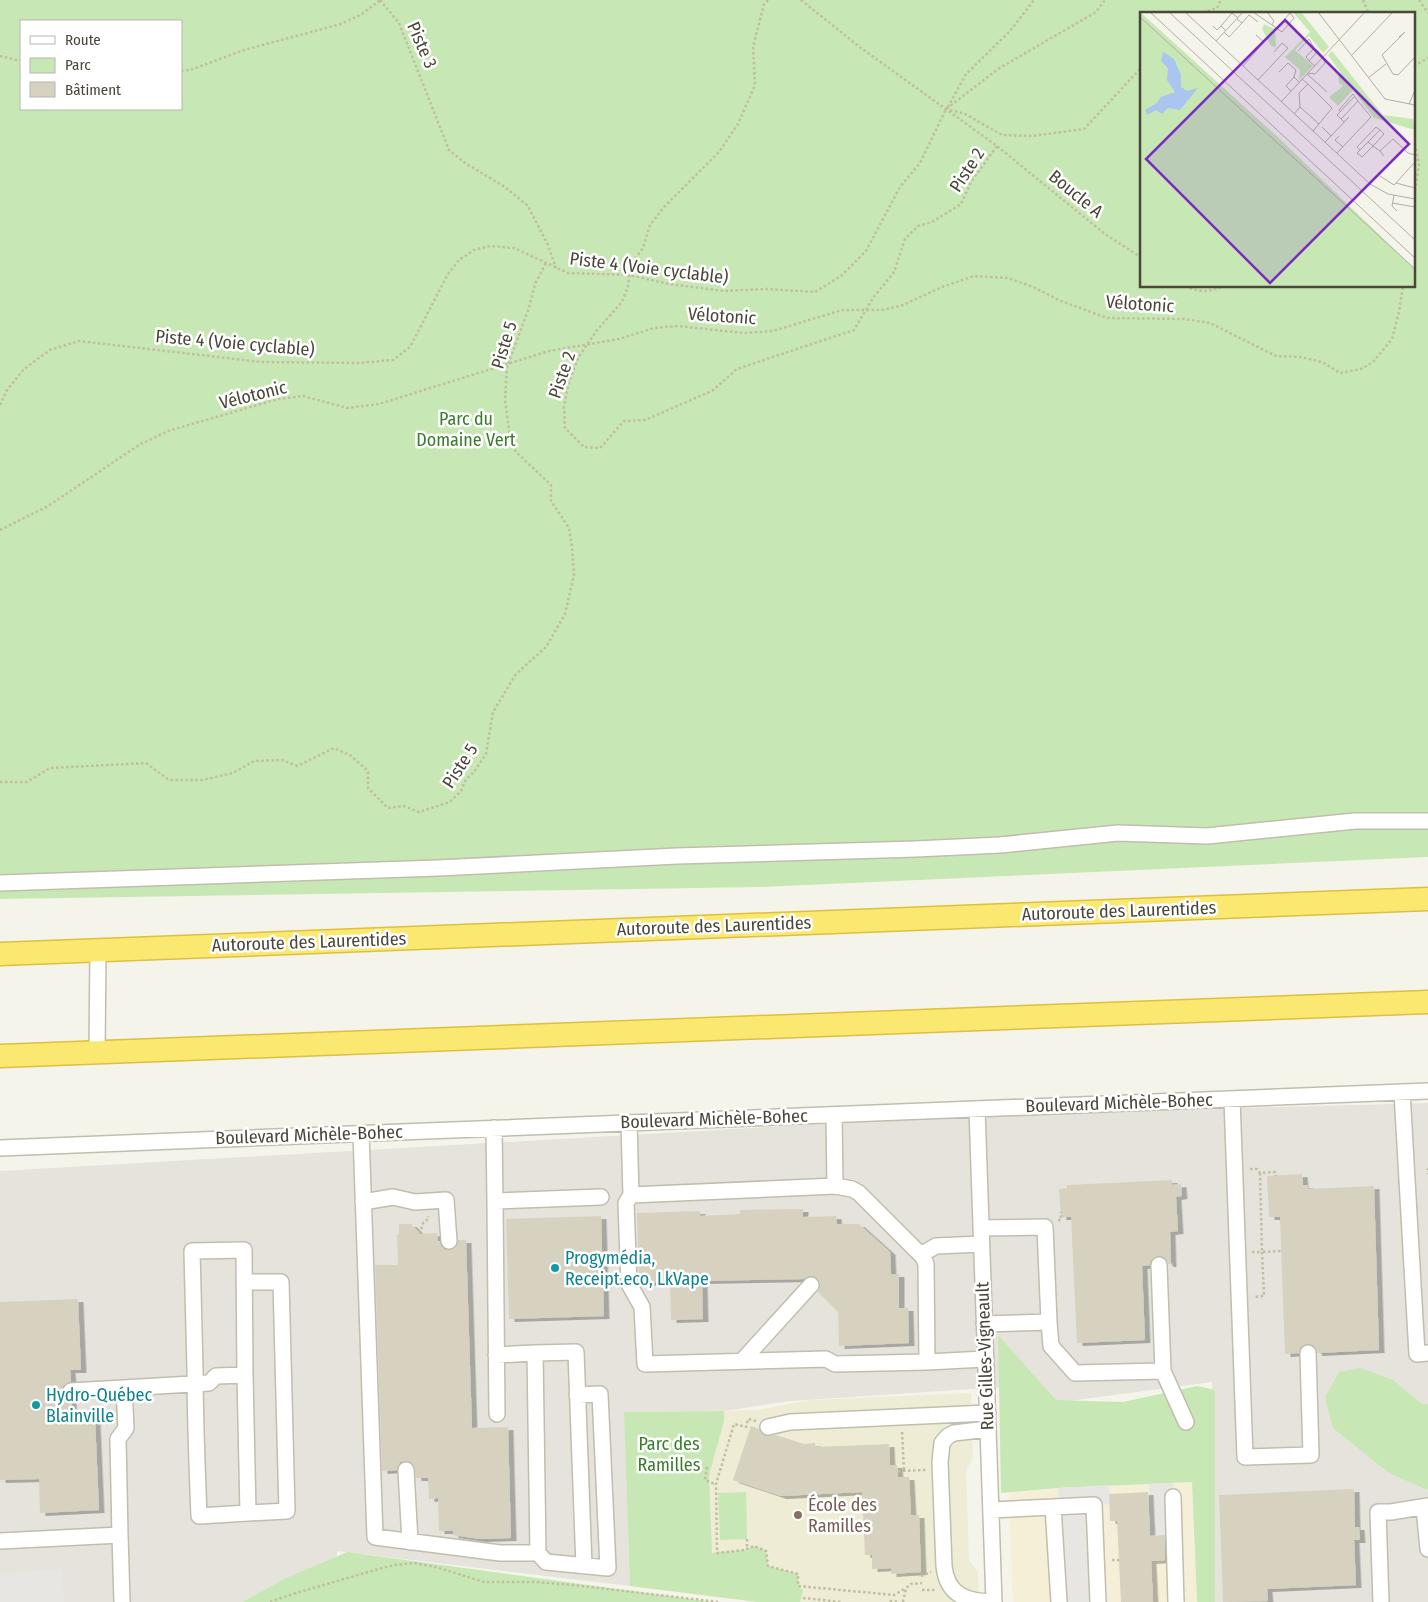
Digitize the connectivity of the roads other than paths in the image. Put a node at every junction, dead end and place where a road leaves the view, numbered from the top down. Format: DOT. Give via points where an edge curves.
graph roads {
  1 [pos="1428,821"];
  2 [pos="0,882"];
  3 [pos="1428,899"];
  4 [pos="98,951"];
  5 [pos="0,954"];
  6 [pos="1428,1002"];
  7 [pos="97,1052"];
  8 [pos="0,1056"];
  9 [pos="1428,1091"];
  10 [pos="1402,1092"];
  11 [pos="1232,1099"];
  12 [pos="977,1109"];
  13 [pos="834,1115"];
  14 [pos="629,1123"];
  15 [pos="494,1128"];
  16 [pos="361,1134"];
  17 [pos="0,1148"];
  18 [pos="836,1186"];
  19 [pos="631,1195"];
  20 [pos="601,1197"];
  21 [pos="494,1200"];
  22 [pos="364,1202"];
  23 [pos="981,1236"];
  24 [pos="449,1241"];
  25 [pos="922,1254"];
  26 [pos="1159,1265"];
  27 [pos="244,1282"];
  28 [pos="811,1285"];
  29 [pos="1049,1322"];
  30 [pos="984,1324"];
  31 [pos="535,1353"];
  32 [pos="1308,1353"];
  33 [pos="1428,1353"];
  34 [pos="496,1355"];
  35 [pos="985,1360"];
  36 [pos="742,1361"];
  37 [pos="927,1362"];
  38 [pos="1163,1371"];
  39 [pos="245,1375"];
  40 [pos="195,1384"];
  41 [pos="124,1388"];
  42 [pos="71,1391"];
  43 [pos="577,1395"];
  44 [pos="988,1413"];
  45 [pos="497,1414"];
  46 [pos="1186,1422"];
  47 [pos="768,1427"];
  48 [pos="988,1429"];
  49 [pos="406,1470"];
  50 [pos="1173,1497"];
  51 [pos="1426,1506"];
  52 [pos="1053,1507"];
  53 [pos="990,1510"];
  54 [pos="248,1513"];
  55 [pos="0,1530"];
  56 [pos="120,1535"];
  57 [pos="0,1541"];
  58 [pos="410,1542"];
  59 [pos="1428,1549"];
  60 [pos="538,1553"];
  61 [pos="584,1566"];
  62 [pos="122,1602"];
  63 [pos="994,1602"];
  64 [pos="1059,1602"];
  65 [pos="1098,1602"];
  66 [pos="1176,1602"];
  67 [pos="1381,1602"];
  1 -- 2 [label="street" via="1355,821 1208,836 1110,834 916,849"];
  3 -- 4 [label="highway, Autoroute des Laurentides"];
  4 -- 5 [label="highway, Autoroute des Laurentides"];
  4 -- 7 [label="street"];
  6 -- 7 [label="highway"];
  7 -- 8 [label="highway"];
  9 -- 10 [label="street, Boulevard Michèle-Bohec"];
  10 -- 11 [label="street, Boulevard Michèle-Bohec"];
  10 -- 33 [label="street" via="1417,1354"];
  11 -- 12 [label="street, Boulevard Michèle-Bohec"];
  11 -- 32 [label="street" via="1245,1457 1312,1455"];
  12 -- 13 [label="street, Boulevard Michèle-Bohec"];
  12 -- 23 [label="street, Rue Gilles-Vigneault"];
  13 -- 14 [label="street, Boulevard Michèle-Bohec"];
  13 -- 18 [label="street"];
  14 -- 15 [label="street, Boulevard Michèle-Bohec"];
  14 -- 19 [label="street"];
  15 -- 16 [label="street, Boulevard Michèle-Bohec"];
  15 -- 21 [label="street"];
  16 -- 17 [label="street, Boulevard Michèle-Bohec"];
  16 -- 22 [label="street"];
  18 -- 19 [label="street"];
  18 -- 25 [label="street" via="859,1193"];
  19 -- 36 [label="street" via="626,1203 629,1284 642,1307 645,1364"];
  20 -- 21 [label="street"];
  21 -- 34 [label="street"];
  22 -- 24 [label="street" via="394,1197 415,1202 446,1200"];
  22 -- 58 [label="street" via="375,1537"];
  23 -- 25 [label="street" via="936,1246"];
  23 -- 29 [label="street" via="1045,1227"];
  23 -- 30 [label="street, Rue Gilles-Vigneault"];
  25 -- 37 [label="street" via="926,1264"];
  26 -- 38 [label="street"];
  27 -- 39 [label="street"];
  27 -- 40 [label="street" via="244,1250 192,1251"];
  27 -- 54 [label="street" via="282,1282 286,1511"];
  28 -- 36 [label="street"];
  29 -- 30 [label="street"];
  29 -- 38 [label="street" via="1050,1346 1074,1373"];
  30 -- 35 [label="street, Rue Gilles-Vigneault"];
  31 -- 34 [label="street"];
  31 -- 43 [label="street" via="576,1352"];
  31 -- 60 [label="street"];
  34 -- 45 [label="street"];
  35 -- 37 [label="street"];
  35 -- 44 [label="street, Rue Gilles-Vigneault"];
  36 -- 37 [label="street"];
  38 -- 46 [label="street"];
  39 -- 40 [label="street" via="216,1376 209,1383"];
  39 -- 54 [label="street"];
  40 -- 41 [label="street"];
  40 -- 54 [label="street" via="198,1516"];
  41 -- 42 [label="street"];
  41 -- 56 [label="street" via="126,1428 118,1439"];
  43 -- 61 [label="street"];
  43 -- 61 [label="street" via="600,1394 608,1568"];
  44 -- 47 [label="street" via="790,1422"];
  44 -- 48 [label="street, Rue Gilles-Vigneault"];
  48 -- 53 [label="street, Rue Gilles-Vigneault"];
  48 -- 63 [label="street" via="960,1431 948,1436 940,1451 947,1579 956,1592 968,1600"];
  49 -- 58 [label="street"];
  50 -- 66 [label="street"];
  51 -- 59 [label="street"];
  51 -- 67 [label="street" via="1378,1512"];
  52 -- 53 [label="street"];
  52 -- 64 [label="street"];
  52 -- 65 [label="street" via="1094,1505"];
  53 -- 63 [label="street, Rue Gilles-Vigneault"];
  55 -- 57 [label="street"];
  56 -- 57 [label="street"];
  56 -- 62 [label="street"];
  58 -- 60 [label="street" via="500,1553"];
  60 -- 61 [label="street" via="546,1562"];
}
